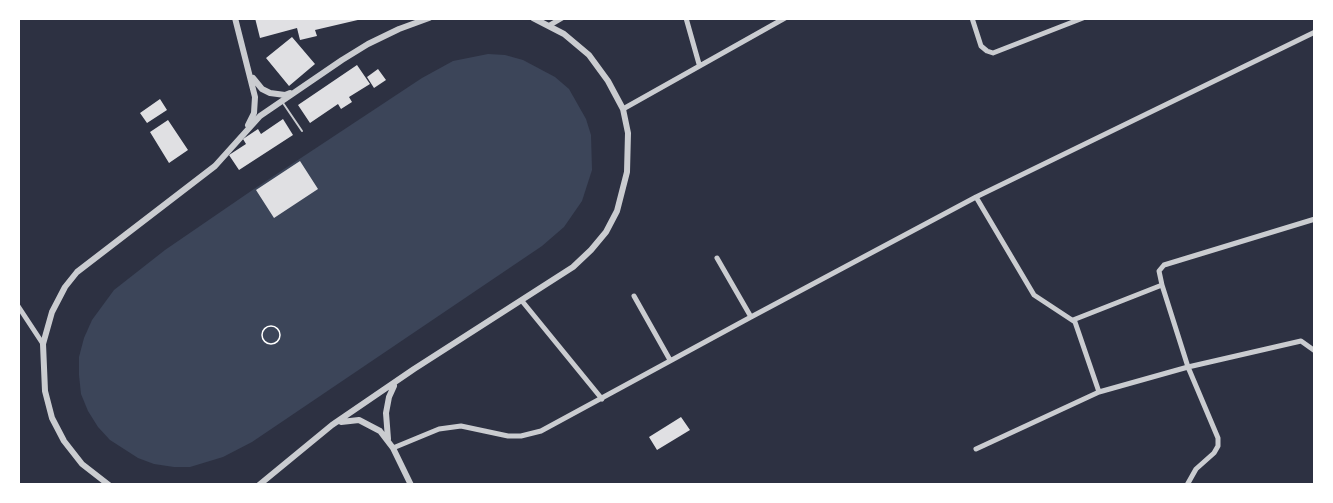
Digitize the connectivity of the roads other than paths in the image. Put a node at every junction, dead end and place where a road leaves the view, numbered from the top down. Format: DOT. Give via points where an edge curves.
graph roads {
  1 [pos="235,18"];
  2 [pos="429,18"];
  3 [pos="533,18"];
  4 [pos="562,18"];
  5 [pos="686,18"];
  6 [pos="785,18"];
  7 [pos="972,18"];
  8 [pos="1083,18"];
  9 [pos="550,25"];
  10 [pos="1315,32"];
  11 [pos="699,64"];
  12 [pos="250,75"];
  13 [pos="294,92"];
  14 [pos="282,101"];
  15 [pos="623,109"];
  16 [pos="302,131"];
  17 [pos="241,135"];
  18 [pos="976,197"];
  19 [pos="1315,219"];
  20 [pos="717,258"];
  21 [pos="1162,285"];
  22 [pos="634,296"];
  23 [pos="522,301"];
  24 [pos="18,306"];
  25 [pos="750,317"];
  26 [pos="1072,320"];
  27 [pos="43,344"];
  28 [pos="1315,351"];
  29 [pos="670,360"];
  30 [pos="1188,367"];
  31 [pos="397,382"];
  32 [pos="1099,392"];
  33 [pos="602,399"];
  34 [pos="332,425"];
  35 [pos="388,440"];
  36 [pos="393,448"];
  37 [pos="976,449"];
  38 [pos="408,478"];
  39 [pos="109,485"];
  40 [pos="259,485"];
  41 [pos="403,485"];
  42 [pos="411,485"];
  43 [pos="1187,485"];
  1 -- 12 [label="street"];
  2 -- 13 [label="street" via="368,45"];
  3 -- 9 [label="street"];
  4 -- 9 [label="street"];
  5 -- 11 [label="street"];
  6 -- 11 [label="street"];
  7 -- 8 [label="street" via="981,46 993,53"];
  9 -- 15 [label="street" via="589,55"];
  10 -- 18 [label="street"];
  11 -- 15 [label="street"];
  12 -- 13 [label="street" via="270,93"];
  12 -- 17 [label="street" via="255,106"];
  13 -- 14 [label="street"];
  14 -- 16 [label="lane"];
  14 -- 17 [label="street"];
  15 -- 23 [label="street" via="628,158 621,199 612,222 582,259"];
  17 -- 27 [label="street" via="215,166 73,276 57,302"];
  18 -- 25 [label="street"];
  18 -- 26 [label="street" via="1034,295"];
  19 -- 21 [label="street" via="1164,265 1159,271"];
  20 -- 25 [label="street"];
  21 -- 26 [label="street"];
  21 -- 30 [label="street"];
  22 -- 29 [label="street"];
  23 -- 31 [label="street"];
  23 -- 33 [label="street"];
  24 -- 27 [label="street"];
  25 -- 29 [label="street"];
  26 -- 32 [label="street"];
  27 -- 39 [label="street" via="45,391 57,429 82,464"];
  28 -- 30 [label="street" via="1300,341"];
  29 -- 33 [label="street"];
  30 -- 32 [label="street"];
  30 -- 43 [label="street" via="1218,446"];
  31 -- 34 [label="street"];
  31 -- 35 [label="street" via="387,404"];
  32 -- 37 [label="street"];
  33 -- 36 [label="street" via="541,431 521,436 461,426 439,429"];
  34 -- 35 [label="street" via="359,420 373,426"];
  34 -- 40 [label="street"];
  35 -- 36 [label="street"];
  36 -- 38 [label="street"];
  38 -- 41 [label="street"];
  38 -- 42 [label="street"];
}
